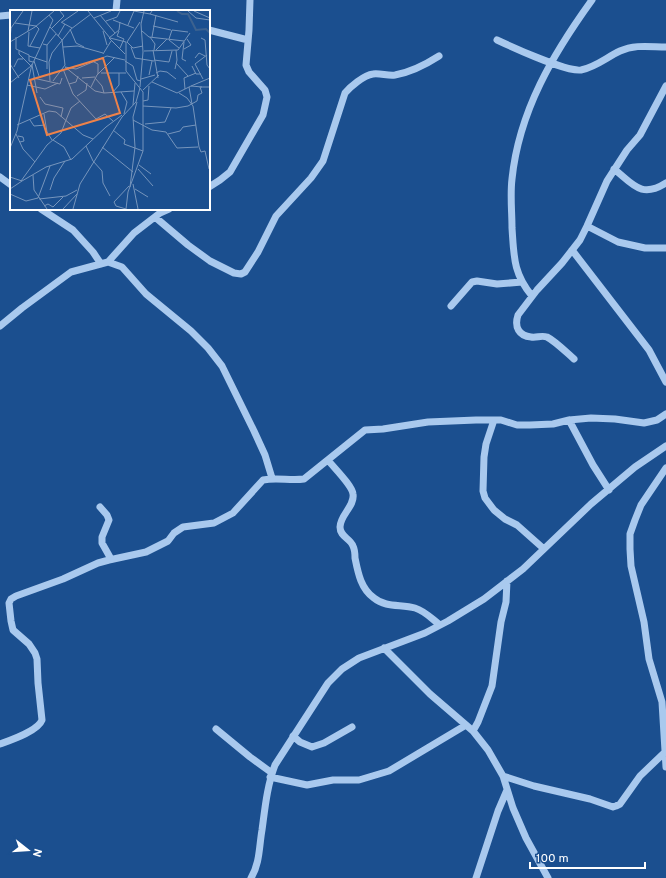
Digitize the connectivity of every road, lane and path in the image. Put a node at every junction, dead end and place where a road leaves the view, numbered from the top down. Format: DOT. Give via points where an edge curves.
graph roads {
  1 [pos="117,0"];
  2 [pos="250,0"];
  3 [pos="592,0"];
  4 [pos="116,10"];
  5 [pos="10,15"];
  6 [pos="0,16"];
  7 [pos="210,30"];
  8 [pos="248,40"];
  9 [pos="497,40"];
  10 [pos="666,47"];
  11 [pos="439,56"];
  12 [pos="550,62"];
  13 [pos="666,86"];
  14 [pos="614,169"];
  15 [pos="0,177"];
  16 [pos="666,183"];
  17 [pos="10,184"];
  18 [pos="210,186"];
  19 [pos="43,210"];
  20 [pos="167,210"];
  21 [pos="155,217"];
  22 [pos="587,226"];
  23 [pos="666,248"];
  24 [pos="572,250"];
  25 [pos="104,263"];
  26 [pos="522,282"];
  27 [pos="532,296"];
  28 [pos="451,306"];
  29 [pos="0,326"];
  30 [pos="574,359"];
  31 [pos="666,382"];
  32 [pos="666,414"];
  33 [pos="494,420"];
  34 [pos="569,420"];
  35 [pos="666,446"];
  36 [pos="328,460"];
  37 [pos="666,468"];
  38 [pos="272,478"];
  39 [pos="609,490"];
  40 [pos="100,507"];
  41 [pos="544,549"];
  42 [pos="111,559"];
  43 [pos="507,580"];
  44 [pos="440,625"];
  45 [pos="384,648"];
  46 [pos="466,725"];
  47 [pos="352,727"];
  48 [pos="216,728"];
  49 [pos="473,731"];
  50 [pos="293,736"];
  51 [pos="0,744"];
  52 [pos="664,753"];
  53 [pos="666,767"];
  54 [pos="271,775"];
  55 [pos="503,776"];
  56 [pos="507,790"];
  57 [pos="252,878"];
  58 [pos="476,878"];
  59 [pos="548,878"];
  1 -- 4 [label="street"];
  2 -- 8 [label="street"];
  3 -- 12 [label="street"];
  5 -- 6 [label="street"];
  7 -- 8 [label="street"];
  8 -- 18 [label="street" via="246,65 265,90 267,97 263,115 230,172"];
  9 -- 12 [label="street"];
  10 -- 12 [label="street" via="628,48 583,70 570,69"];
  11 -- 21 [label="street" via="409,72 369,75 350,87 345,93 321,165 276,216 245,272 234,273 210,261"];
  12 -- 26 [label="street" via="535,92 515,158 512,179 513,255"];
  13 -- 14 [label="street" via="640,135"];
  14 -- 16 [label="street" via="642,190 656,190"];
  14 -- 22 [label="street"];
  15 -- 17 [label="street"];
  19 -- 25 [label="street" via="73,230"];
  20 -- 21 [label="street"];
  21 -- 25 [label="street" via="134,233"];
  22 -- 23 [label="street" via="618,242 645,248"];
  22 -- 24 [label="street"];
  24 -- 27 [label="street"];
  24 -- 31 [label="street" via="649,350"];
  25 -- 29 [label="street" via="71,272"];
  25 -- 38 [label="street" via="122,267 146,294 208,348 222,366 254,431"];
  26 -- 27 [label="street"];
  26 -- 28 [label="street" via="472,282"];
  27 -- 30 [label="street" via="518,315 518,330 523,336 548,338"];
  32 -- 34 [label="street" via="657,420 644,423 591,418"];
  33 -- 34 [label="street" via="530,425"];
  33 -- 36 [label="street" via="428,422 365,430"];
  33 -- 41 [label="street" via="484,457 485,498 494,510 517,525"];
  34 -- 39 [label="street"];
  35 -- 39 [label="street" via="635,467"];
  36 -- 38 [label="street" via="304,479"];
  36 -- 44 [label="street" via="353,494 353,500 340,526 342,534 354,546 361,582 374,598 391,605 423,611"];
  37 -- 52 [label="street" via="641,505 630,534 631,566 644,622 649,659 662,702"];
  38 -- 42 [label="street" via="263,480 233,513 214,523 184,527 157,547 142,553"];
  39 -- 41 [label="street"];
  40 -- 42 [label="street" via="109,520 102,543"];
  41 -- 43 [label="street"];
  42 -- 51 [label="street" via="11,599 9,614 13,630 29,644 37,659 42,720 38,726 23,735"];
  43 -- 44 [label="street" via="484,599"];
  43 -- 49 [label="street" via="506,602 492,686"];
  44 -- 45 [label="street"];
  45 -- 46 [label="street" via="430,694"];
  45 -- 50 [label="street" via="358,658 342,669 328,683"];
  46 -- 49 [label="street"];
  46 -- 54 [label="street" via="389,771 359,780 333,780 307,785"];
  47 -- 50 [label="street" via="312,747"];
  48 -- 54 [label="street"];
  49 -- 55 [label="street"];
  50 -- 54 [label="street" via="274,765"];
  52 -- 53 [label="street"];
  52 -- 55 [label="street" via="640,776 620,804 613,807"];
  54 -- 57 [label="street" via="258,863"];
  55 -- 56 [label="street"];
  56 -- 58 [label="street"];
  56 -- 59 [label="street" via="526,840"];
}
